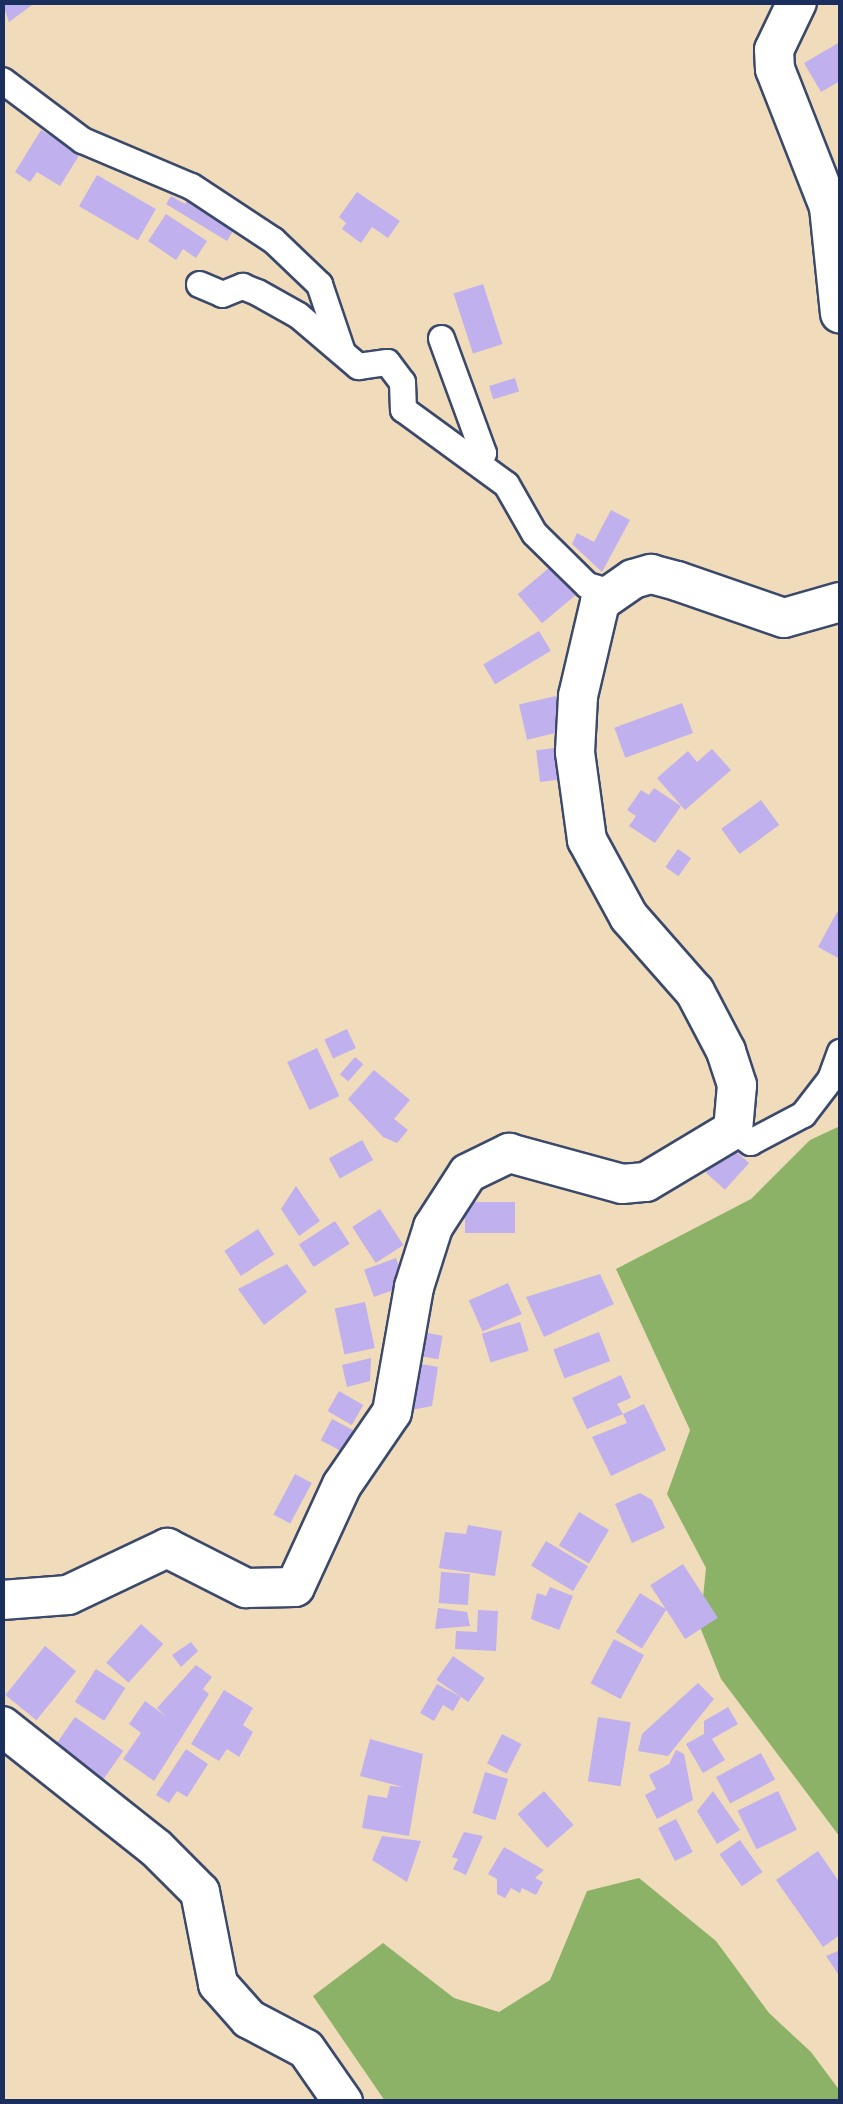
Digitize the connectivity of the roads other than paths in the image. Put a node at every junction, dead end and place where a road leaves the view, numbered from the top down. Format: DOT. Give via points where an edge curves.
graph roads {
  1 [pos="797,2"];
  2 [pos="2,80"];
  3 [pos="199,284"];
  4 [pos="840,314"];
  5 [pos="442,338"];
  6 [pos="344,353"];
  7 [pos="478,462"];
  8 [pos="608,591"];
  9 [pos="840,602"];
  10 [pos="840,1052"];
  11 [pos="733,1130"];
  12 [pos="2,1600"];
  13 [pos="2,1726"];
  14 [pos="342,2102"];
  1 -- 4 [label="street" via="774,50 775,69 829,207"];
  2 -- 6 [label="street" via="82,140 192,186 273,240 319,284"];
  3 -- 6 [label="street" via="222,294 242,286 257,292"];
  5 -- 7 [label="street" via="482,452"];
  6 -- 7 [label="street" via="358,366 387,362 402,382 404,409"];
  7 -- 8 [label="street" via="506,484 523,518 566,566"];
  8 -- 9 [label="street" via="651,574 784,618 819,614"];
  8 -- 11 [label="street" via="578,696 575,752 586,840 630,918 695,992 726,1051 737,1084"];
  10 -- 11 [label="street" via="803,1114 750,1142"];
  11 -- 12 [label="street" via="646,1182 622,1184 509,1153 468,1173 428,1242 392,1412 342,1485 296,1586 246,1588 167,1548 68,1596"];
  13 -- 14 [label="street" via="156,1848 200,1892 218,1984 249,2019 306,2049"];
}
